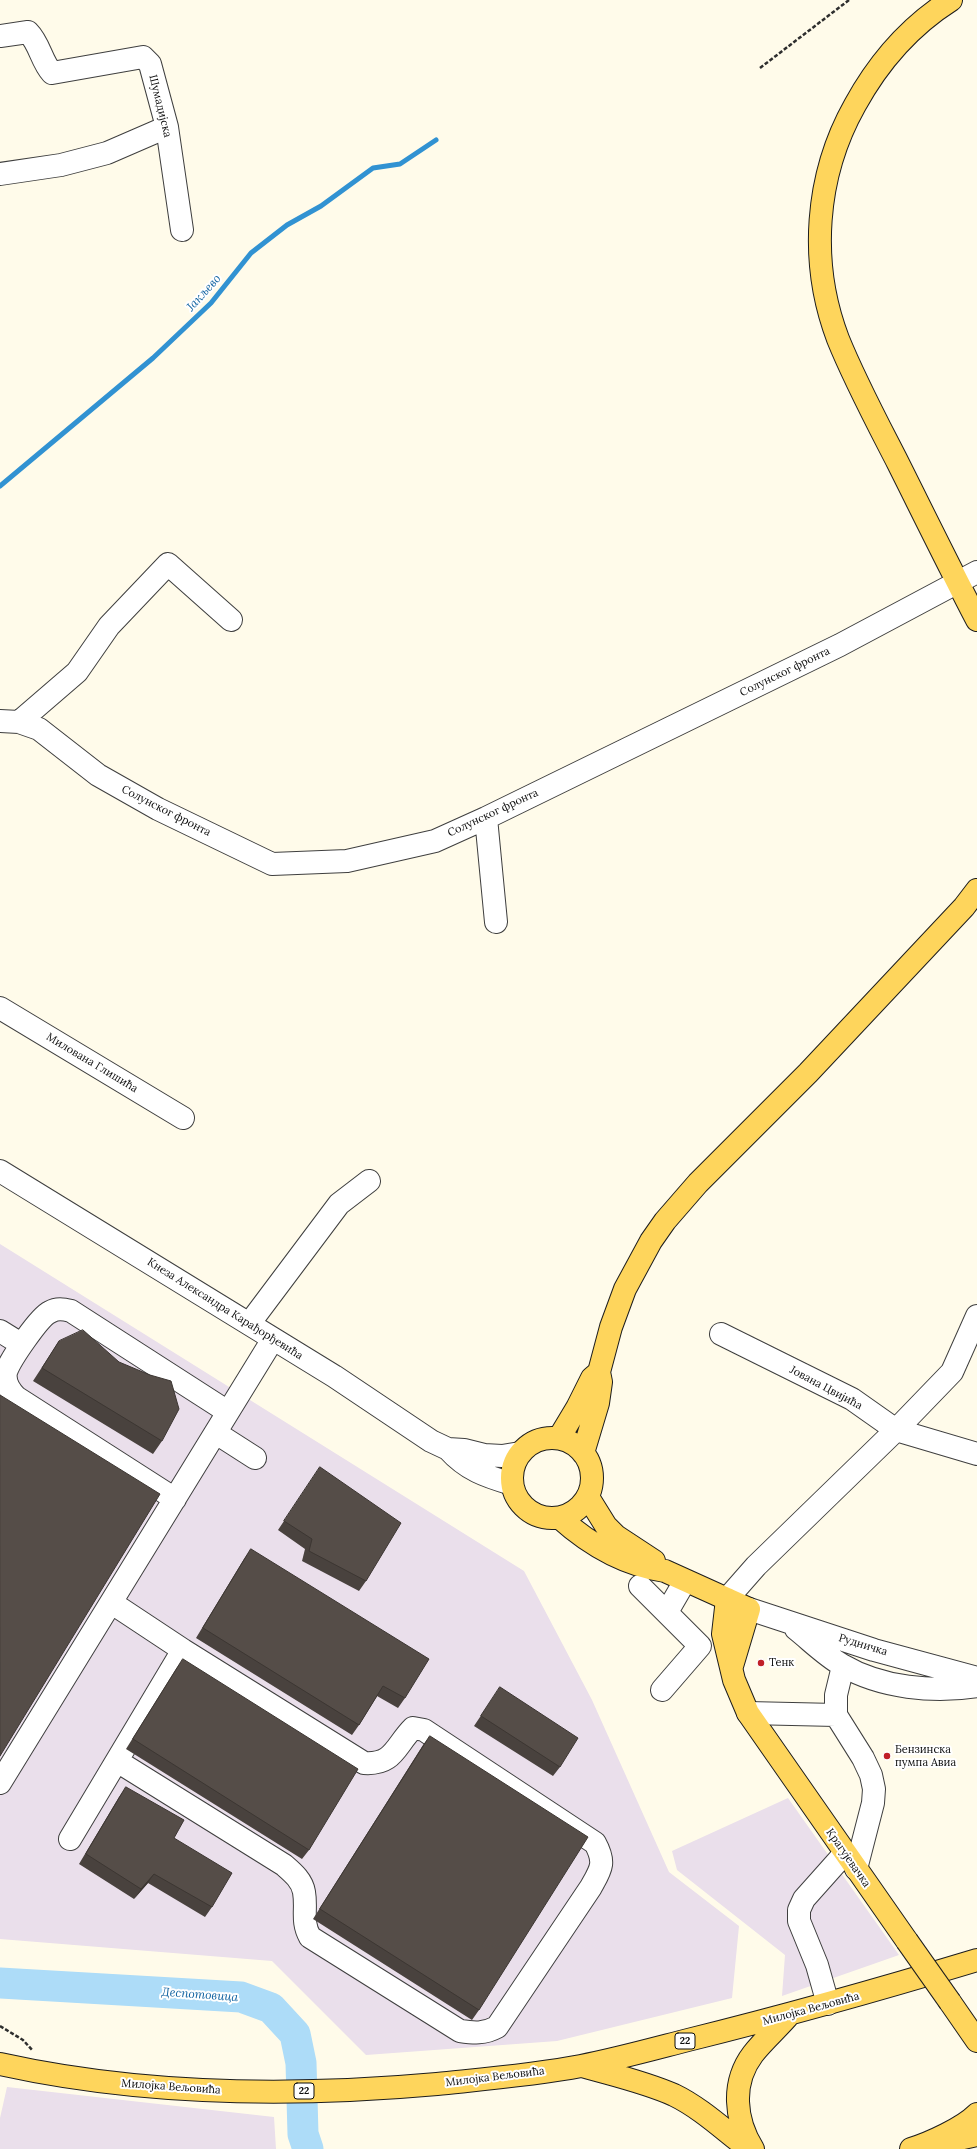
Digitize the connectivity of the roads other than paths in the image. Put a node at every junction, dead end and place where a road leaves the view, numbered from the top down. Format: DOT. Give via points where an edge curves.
graph roads {
  1 [pos="951,0"];
  2 [pos="0,36"];
  3 [pos="167,127"];
  4 [pos="0,174"];
  5 [pos="182,230"];
  6 [pos="977,572"];
  7 [pos="958,583"];
  8 [pos="231,620"];
  9 [pos="977,620"];
  10 [pos="10,721"];
  11 [pos="486,818"];
  12 [pos="977,890"];
  13 [pos="496,922"];
  14 [pos="0,1008"];
  15 [pos="183,1118"];
  16 [pos="0,1171"];
  17 [pos="369,1181"];
  18 [pos="977,1316"];
  19 [pos="249,1324"];
  20 [pos="0,1331"];
  21 [pos="721,1334"];
  22 [pos="273,1338"];
  23 [pos="22,1344"];
  24 [pos="599,1372"];
  25 [pos="228,1412"];
  26 [pos="896,1430"];
  27 [pos="216,1433"];
  28 [pos="559,1438"];
  29 [pos="448,1449"];
  30 [pos="520,1453"];
  31 [pos="584,1453"];
  32 [pos="977,1454"];
  33 [pos="255,1458"];
  34 [pos="512,1484"];
  35 [pos="588,1497"];
  36 [pos="175,1499"];
  37 [pos="560,1518"];
  38 [pos="665,1571"];
  39 [pos="685,1581"];
  40 [pos="640,1586"];
  41 [pos="727,1599"];
  42 [pos="112,1603"];
  43 [pos="749,1609"];
  44 [pos="667,1612"];
  45 [pos="784,1620"];
  46 [pos="183,1650"];
  47 [pos="843,1666"];
  48 [pos="731,1669"];
  49 [pos="977,1678"];
  50 [pos="977,1686"];
  51 [pos="662,1690"];
  52 [pos="748,1713"];
  53 [pos="836,1715"];
  54 [pos="117,1760"];
  55 [pos="0,1783"];
  56 [pos="70,1839"];
  57 [pos="850,1861"];
  58 [pos="977,1960"];
  59 [pos="828,2004"];
  60 [pos="789,2015"];
  61 [pos="977,2041"];
  62 [pos="0,2064"];
  63 [pos="581,2066"];
  64 [pos="977,2114"];
  65 [pos="977,2135"];
  66 [pos="919,2146"];
  67 [pos="749,2149"];
  68 [pos="753,2149"];
  1 -- 7 [label="main road" via="900,41 865,87 841,133 829,166 823,195 820,256 824,284 838,339"];
  2 -- 3 [label="street, Шумадијска" via="28,32 35,39 52,74 143,57 150,64"];
  3 -- 4 [label="street" via="107,153 61,165"];
  3 -- 5 [label="street, Шумадијска"];
  6 -- 7 [label="street, Солунског фронта"];
  7 -- 9 [label="main road"];
  7 -- 11 [label="street, Солунског фронта" via="840,645"];
  8 -- 10 [label="street" via="168,564 109,626 77,672"];
  10 -- 11 [label="street, Солунског фронта" via="39,729 98,775 151,806 272,864 347,861 435,841"];
  11 -- 13 [label="street"];
  12 -- 24 [label="main road" via="808,1073 678,1204 651,1241 625,1289"];
  14 -- 15 [label="street, Милована Глишића"];
  16 -- 19 [label="street, Кнеза Александра Карађорђевића"];
  17 -- 19 [label="street" via="339,1204"];
  18 -- 26 [label="street" via="952,1372"];
  19 -- 22 [label="street, Кнеза Александра Карађорђевића"];
  20 -- 23 [label="street"];
  21 -- 26 [label="street, Јована Цвијића" via="852,1399"];
  22 -- 25 [label="street"];
  22 -- 29 [label="street, Кнеза Александра Карађорђевића" via="431,1441"];
  23 -- 25 [label="street" via="49,1312 71,1311"];
  23 -- 36 [label="street" via="6,1372 7,1383 16,1398"];
  24 -- 28 [label="main road" via="592,1378"];
  24 -- 31 [label="main road" via="601,1382 598,1403"];
  25 -- 27 [label="street"];
  26 -- 32 [label="street, Јована Цвијића"];
  26 -- 41 [label="street" via="772,1550"];
  27 -- 33 [label="street"];
  27 -- 36 [label="street"];
  28 -- 30 [label="main road" via="537,1440"];
  28 -- 31 [label="main road" via="568,1441"];
  29 -- 30 [label="street, Кнеза Александра Карађорђевића" via="494,1457"];
  29 -- 34 [label="street, Кнеза Александра Карађорђевића" via="469,1468"];
  30 -- 34 [label="main road" via="515,1463"];
  31 -- 35 [label="main road" via="590,1462 592,1474"];
  34 -- 37 [label="main road" via="524,1507 547,1518"];
  35 -- 37 [label="main road" via="572,1514"];
  35 -- 38 [label="main road" via="606,1526 616,1536 653,1559"];
  36 -- 42 [label="street"];
  37 -- 38 [label="main road" via="578,1535 606,1551 644,1567"];
  38 -- 39 [label="main road"];
  39 -- 41 [label="main road"];
  39 -- 44 [label="street"];
  40 -- 44 [label="street"];
  41 -- 43 [label="main road"];
  41 -- 48 [label="main road, Крагујевачка" via="724,1634"];
  42 -- 46 [label="street"];
  42 -- 55 [label="street"];
  43 -- 45 [label="street, Рудничка"];
  43 -- 48 [label="main road"];
  44 -- 51 [label="street" via="700,1646"];
  45 -- 47 [label="street"];
  45 -- 49 [label="street, Рудничка" via="874,1650"];
  46 -- 54 [label="street"];
  46 -- 54 [label="street" via="364,1763 375,1764 389,1759 413,1728 424,1730 595,1843 602,1856 601,1869 591,1888 497,2027 488,2032 460,2031 310,1937 305,1928 304,1891 298,1879 284,1865"];
  47 -- 50 [label="street" via="872,1678 899,1685 942,1688"];
  47 -- 53 [label="street" via="836,1695"];
  48 -- 52 [label="main road, Крагујевачка"];
  52 -- 53 [label="street"];
  52 -- 57 [label="main road, Крагујевачка"];
  53 -- 57 [label="street" via="863,1758 874,1789 874,1803"];
  54 -- 56 [label="street"];
  57 -- 59 [label="street" via="804,1899 799,1910 799,1921 817,1965"];
  57 -- 61 [label="main road, Крагујевачка, bridge"];
  58 -- 59 [label="main road, Милојка Вељовића / 22"];
  59 -- 60 [label="main road, Милојка Вељовића / 22"];
  60 -- 63 [label="main road, Милојка Вељовића / 22"];
  60 -- 68 [label="main road" via="753,2054 739,2086 737,2106 741,2126"];
  62 -- 63 [label="main road, Милојка Вељовића / 22" via="123,2085 239,2091 369,2090 482,2080"];
  63 -- 67 [label="main road" via="644,2084 675,2096"];
  64 -- 66 [label="main road" via="964,2124"];
  65 -- 66 [label="main road"];
}
